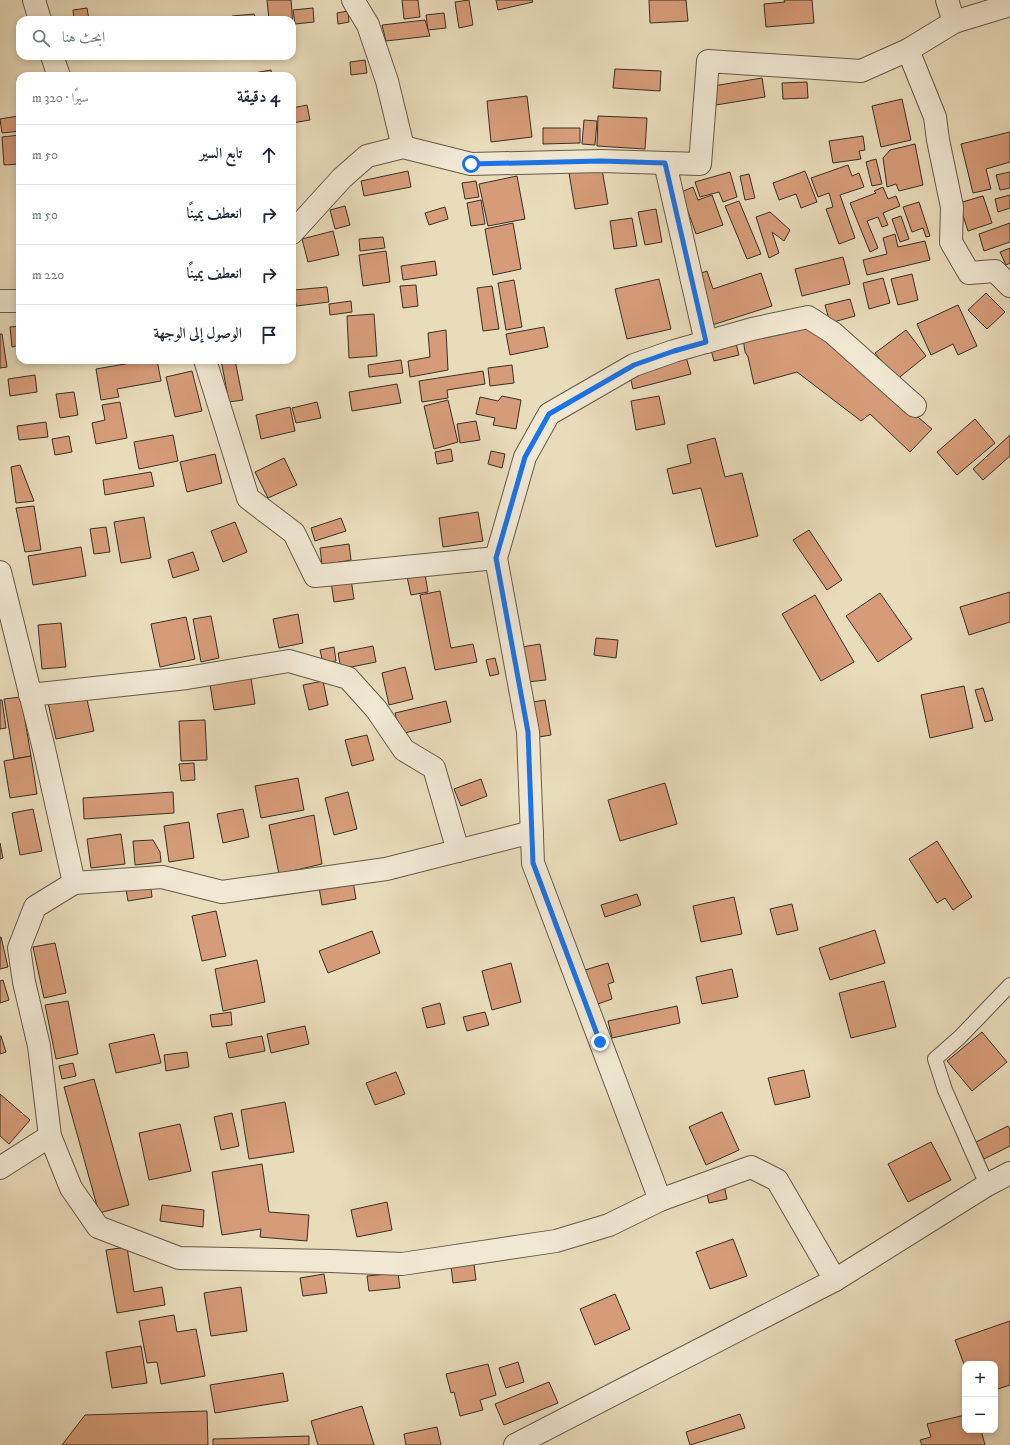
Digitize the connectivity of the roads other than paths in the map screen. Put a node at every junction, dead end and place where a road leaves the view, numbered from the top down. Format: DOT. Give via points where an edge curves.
graph roads {
  1 [pos="34,0"];
  2 [pos="353,0"];
  3 [pos="947,0"];
  4 [pos="1010,5"];
  5 [pos="39,16"];
  6 [pos="954,22"];
  7 [pos="908,50"];
  8 [pos="53,60"];
  9 [pos="58,72"];
  10 [pos="403,147"];
  11 [pos="665,163"];
  12 [pos="296,229"];
  13 [pos="1010,286"];
  14 [pos="0,301"];
  15 [pos="16,301"];
  16 [pos="706,342"];
  17 [pos="206,364"];
  18 [pos="915,406"];
  19 [pos="496,558"];
  20 [pos="0,577"];
  21 [pos="30,696"];
  22 [pos="532,832"];
  23 [pos="458,851"];
  24 [pos="74,883"];
  25 [pos="1010,985"];
  26 [pos="50,1136"];
  27 [pos="0,1168"];
  28 [pos="1010,1173"];
  29 [pos="986,1185"];
  30 [pos="660,1200"];
  31 [pos="835,1280"];
  32 [pos="515,1445"];
  1 -- 5 [label="street"];
  2 -- 10 [label="street" via="368,25 387,81"];
  3 -- 6 [label="street"];
  4 -- 6 [label="street"];
  6 -- 7 [label="street"];
  7 -- 11 [label="street" via="861,71 708,61 700,164"];
  7 -- 13 [label="street" via="935,116 952,206 951,242 969,273 995,271"];
  8 -- 9 [label="street"];
  10 -- 11 [label="street" via="471,164 601,161"];
  10 -- 12 [label="street" via="367,156 342,178"];
  11 -- 16 [label="street"];
  14 -- 15 [label="street"];
  16 -- 18 [label="street" via="752,328 808,317 833,333"];
  16 -- 19 [label="street" via="634,365 549,414 525,457"];
  17 -- 19 [label="street" via="248,498 294,533 315,576"];
  19 -- 22 [label="street" via="528,732"];
  20 -- 21 [label="street"];
  21 -- 23 [label="street" via="187,678 289,661 348,678 376,710 404,750 434,768"];
  21 -- 24 [label="street"];
  22 -- 23 [label="street"];
  22 -- 30 [label="street" via="533,863"];
  23 -- 24 [label="street" via="386,869 222,892 162,877"];
  24 -- 26 [label="street" via="35,908 20,948 24,982 39,1046"];
  25 -- 29 [label="lane" via="935,1059 945,1090"];
  26 -- 27 [label="street"];
  26 -- 30 [label="street" via="71,1188 98,1227 179,1258 402,1264 556,1241 609,1226"];
  28 -- 29 [label="street"];
  29 -- 31 [label="street"];
  30 -- 31 [label="street" via="752,1166 777,1180"];
  31 -- 32 [label="street"];
}
